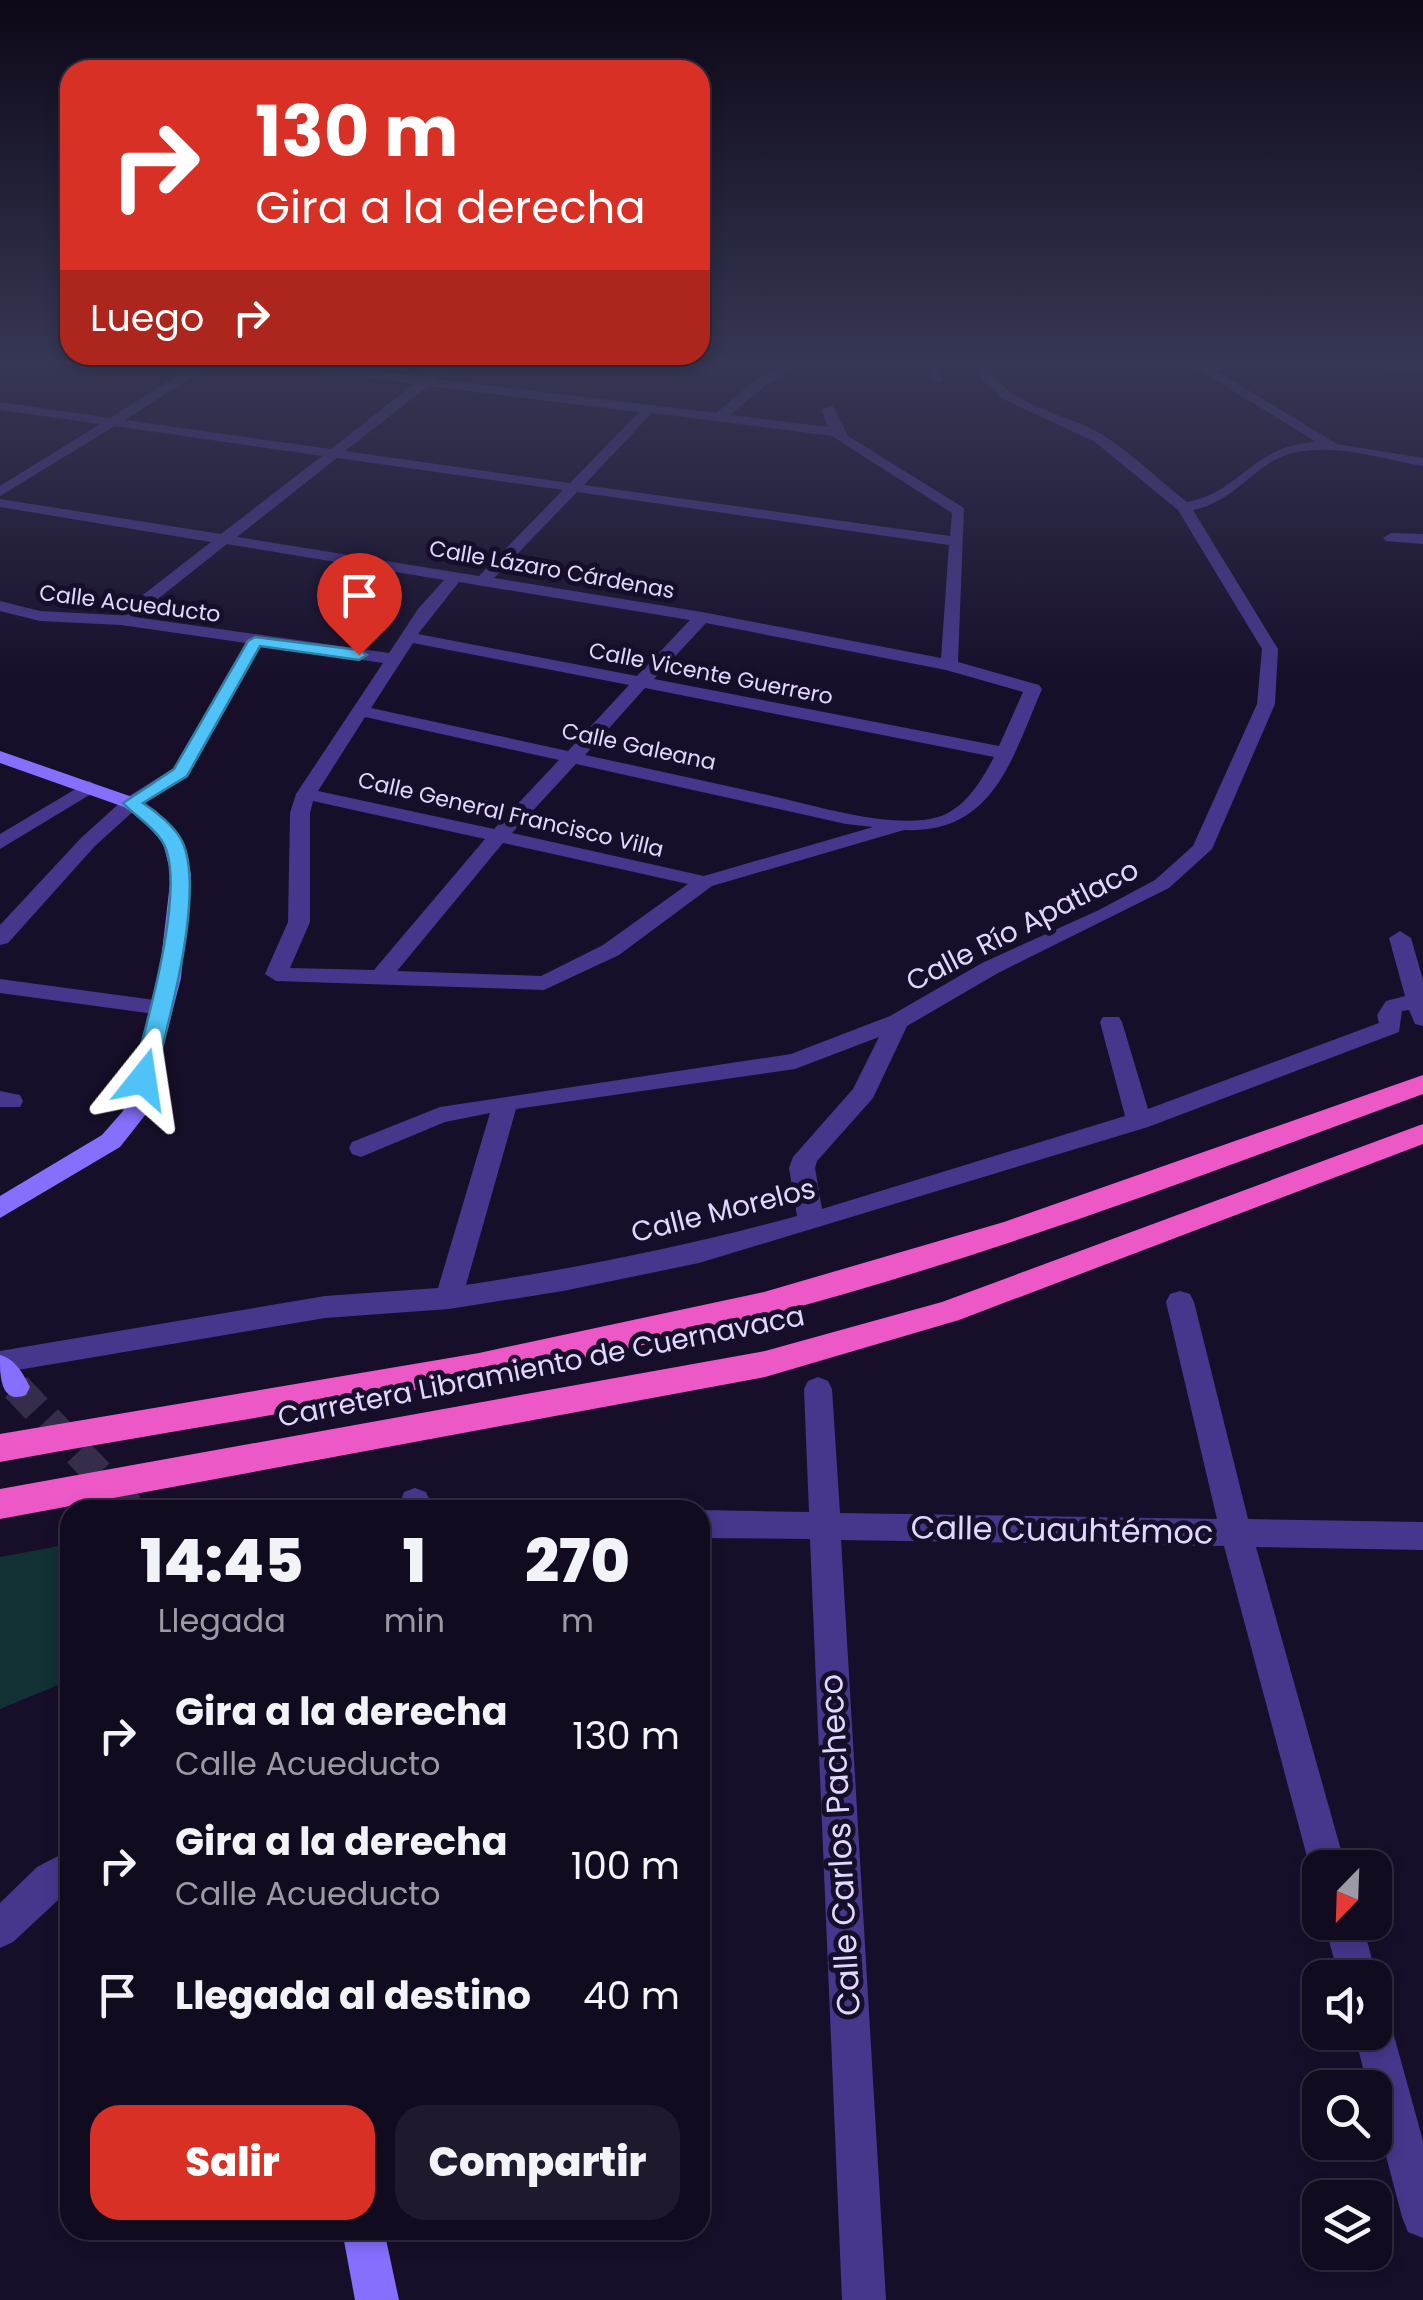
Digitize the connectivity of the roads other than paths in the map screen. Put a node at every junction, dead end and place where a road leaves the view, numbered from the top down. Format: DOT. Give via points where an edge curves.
graph roads {
  1 [pos="36,470"];
  2 [pos="314,470"];
  3 [pos="464,470"];
  4 [pos="588,470"];
  5 [pos="895,470"];
  6 [pos="1139,470"];
  7 [pos="1257,470"];
  8 [pos="572,486"];
  9 [pos="0,492"];
  10 [pos="0,504"];
  11 [pos="1184,507"];
  12 [pos="226,538"];
  13 [pos="1391,538"];
  14 [pos="1423,539"];
  15 [pos="958,542"];
  16 [pos="457,575"];
  17 [pos="485,580"];
  18 [pos="0,606"];
  19 [pos="702,617"];
  20 [pos="122,620"];
  21 [pos="408,637"];
  22 [pos="255,641"];
  23 [pos="394,660"];
  24 [pos="949,664"];
  25 [pos="641,682"];
  26 [pos="361,711"];
  27 [pos="1004,753"];
  28 [pos="0,757"];
  29 [pos="572,757"];
  30 [pos="89,787"];
  31 [pos="306,794"];
  32 [pos="132,803"];
  33 [pos="907,824"];
  34 [pos="498,836"];
  35 [pos="0,843"];
  36 [pos="705,882"];
  37 [pos="0,938"];
  38 [pos="1400,938"];
  39 [pos="380,978"];
  40 [pos="0,986"];
  41 [pos="162,1008"];
  42 [pos="1421,1008"];
  43 [pos="898,1020"];
  44 [pos="1111,1022"];
  45 [pos="1423,1084"];
  46 [pos="506,1102"];
  47 [pos="1139,1122"];
  48 [pos="1423,1134"];
  49 [pos="361,1148"];
  50 [pos="0,1208"];
  51 [pos="811,1222"];
  52 [pos="449,1298"];
  53 [pos="1180,1302"];
  54 [pos="5,1372"];
  55 [pos="818,1389"];
  56 [pos="0,1448"];
  57 [pos="0,1504"];
  58 [pos="710,1524"];
  59 [pos="823,1526"];
  60 [pos="1236,1532"];
  61 [pos="1423,1536"];
  62 [pos="1323,1850"];
  63 [pos="60,1874"];
  64 [pos="0,1929"];
  65 [pos="1378,2050"];
  66 [pos="1423,2217"];
  67 [pos="365,2240"];
  68 [pos="378,2300"];
  69 [pos="864,2300"];
  1 -- 9 [label="street"];
  2 -- 12 [label="street"];
  3 -- 8 [label="street"];
  4 -- 8 [label="street"];
  5 -- 15 [label="street" via="958,511"];
  6 -- 11 [label="street, Calle Río Apatlaco"];
  7 -- 11 [label="street" via="1220,499"];
  8 -- 15 [label="street"];
  8 -- 17 [label="street"];
  10 -- 12 [label="street, Calle Lázaro Cárdenas"];
  11 -- 43 [label="street, Calle Río Apatlaco" via="1270,649 1272,667 1266,704 1202,850 1162,884"];
  12 -- 16 [label="street, Calle Lázaro Cárdenas"];
  12 -- 20 [label="street"];
  13 -- 14 [label="street"];
  15 -- 24 [label="street"];
  16 -- 17 [label="street, Calle Lázaro Cárdenas"];
  16 -- 21 [label="street"];
  17 -- 19 [label="street, Calle Lázaro Cárdenas"];
  18 -- 20 [label="street, Calle Acueducto" via="40,616"];
  19 -- 24 [label="street, Calle Lázaro Cárdenas"];
  19 -- 25 [label="street"];
  20 -- 22 [label="street, Calle Acueducto"];
  21 -- 23 [label="street"];
  21 -- 25 [label="street, Calle Vicente Guerrero"];
  22 -- 23 [label="street, Calle Acueducto"];
  22 -- 32 [label="street, Calle Acueducto" via="180,772"];
  23 -- 26 [label="street"];
  24 -- 27 [label="street, Calle Lázaro Cárdenas" via="1032,688"];
  25 -- 27 [label="street, Calle Vicente Guerrero"];
  25 -- 29 [label="street"];
  26 -- 29 [label="street, Calle Galeana"];
  26 -- 31 [label="street"];
  27 -- 33 [label="street" via="970,810 944,821"];
  28 -- 30 [label="main road"];
  29 -- 33 [label="street, Calle Galeana" via="846,818"];
  29 -- 34 [label="street"];
  30 -- 32 [label="main road"];
  30 -- 35 [label="street"];
  31 -- 34 [label="street, Calle General Francisco Villa"];
  31 -- 39 [label="street" via="300,812 299,922 276,974"];
  32 -- 37 [label="street, Calle Acueducto"];
  32 -- 41 [label="main road" via="173,842 180,874"];
  33 -- 36 [label="street"];
  34 -- 36 [label="street, Calle General Francisco Villa"];
  34 -- 39 [label="street"];
  36 -- 39 [label="street" via="611,950 544,983"];
  38 -- 42 [label="street"];
  40 -- 41 [label="street"];
  41 -- 50 [label="main road" via="134,1114 111,1142"];
  42 -- 47 [label="street, Calle Morelos" via="1394,1006 1391,1027"];
  43 -- 46 [label="street, Calle Río Apatlaco" via="795,1061"];
  43 -- 51 [label="street" via="864,1092 806,1157"];
  44 -- 47 [label="street"];
  45 -- 56 [label="highway, Carretera Libramiento de Cuernavaca" via="938,1256 762,1305 575,1347"];
  46 -- 49 [label="street, Calle Río Apatlaco" via="440,1116"];
  46 -- 52 [label="street"];
  47 -- 51 [label="street, Calle Morelos"];
  48 -- 57 [label="highway, Carretera Libramiento de Cuernavaca" via="948,1312 765,1364"];
  51 -- 52 [label="street, Calle Morelos" via="680,1257"];
  52 -- 54 [label="street, Calle Morelos" via="325,1307"];
  53 -- 60 [label="street"];
  55 -- 59 [label="street, Calle Carlos Pacheco"];
  58 -- 59 [label="street, Calle Cuauhtémoc"];
  59 -- 60 [label="street, Calle Cuauhtémoc"];
  59 -- 69 [label="street, Calle Carlos Pacheco"];
  60 -- 61 [label="street, Calle Cuauhtémoc"];
  60 -- 62 [label="street"];
  63 -- 64 [label="street"];
  65 -- 66 [label="street"];
  67 -- 68 [label="main road"];
}
